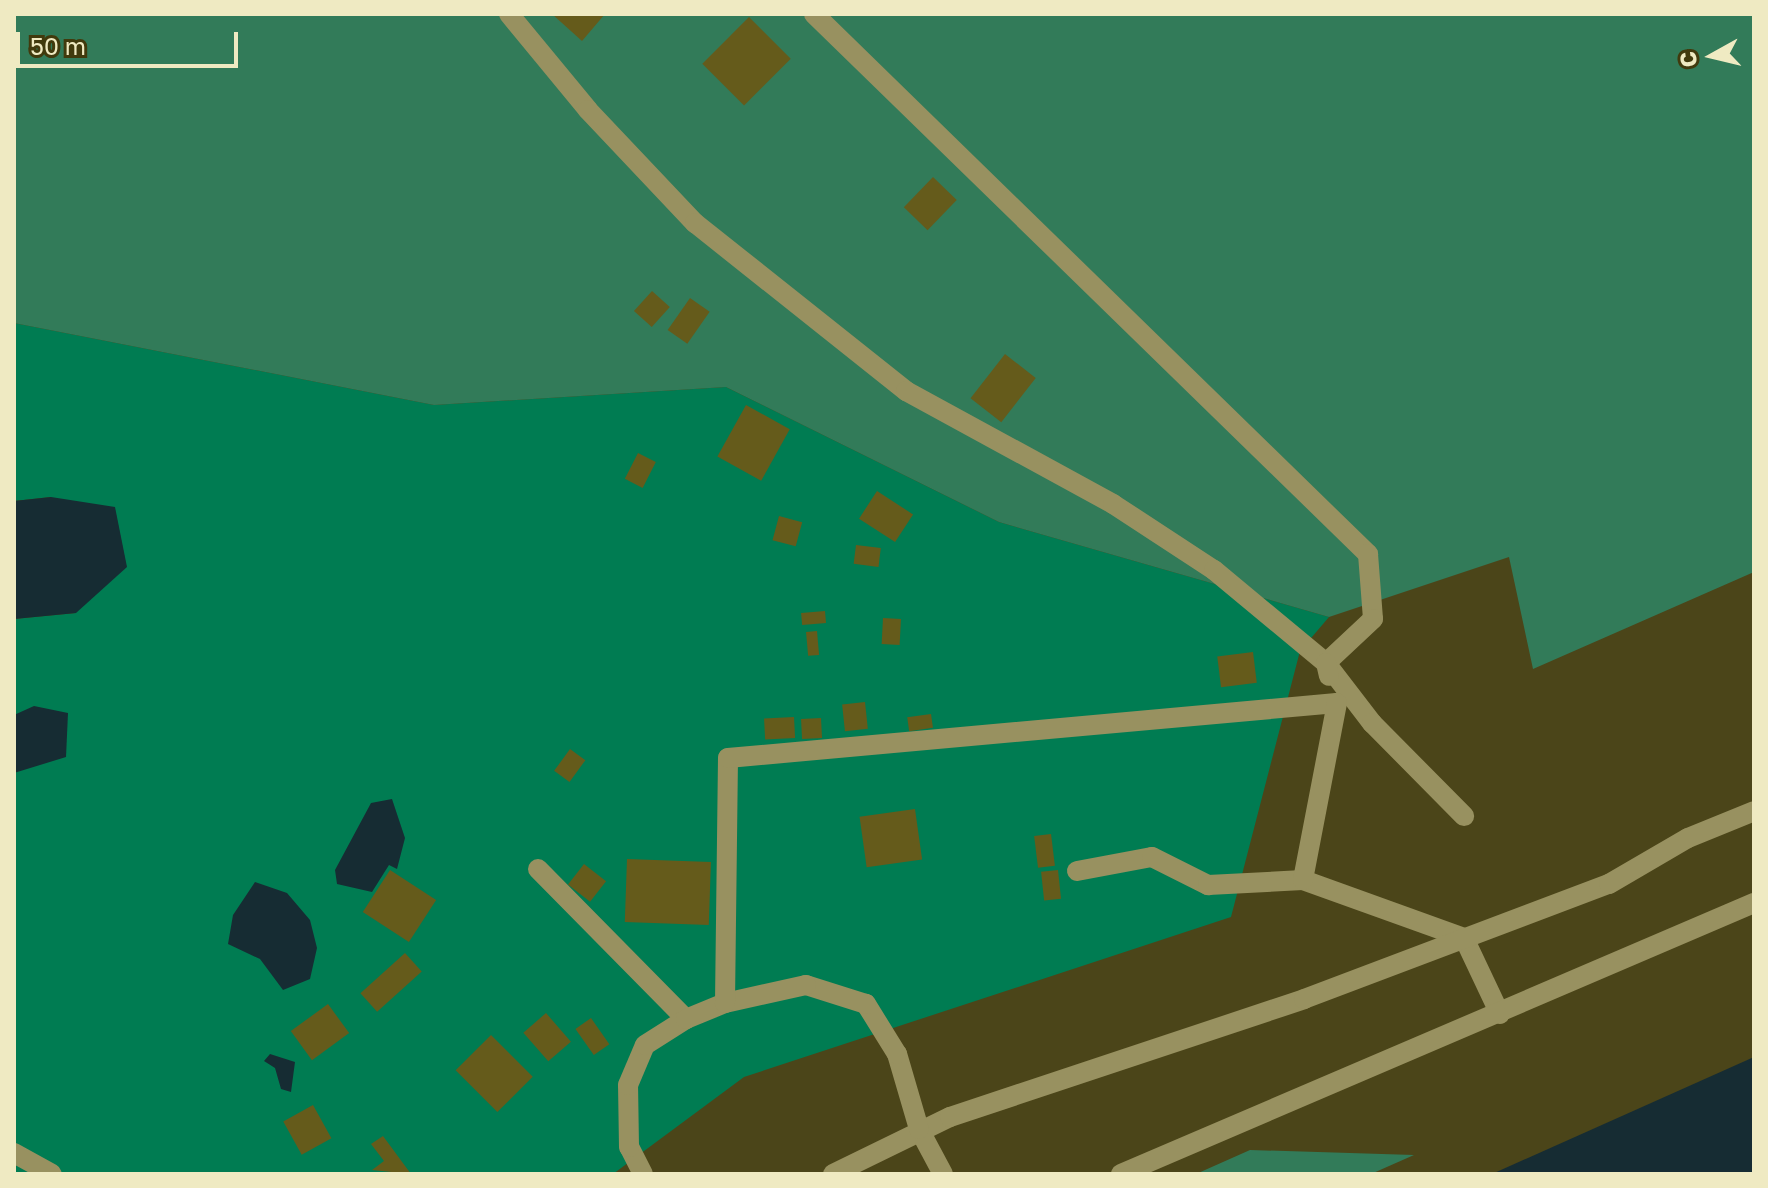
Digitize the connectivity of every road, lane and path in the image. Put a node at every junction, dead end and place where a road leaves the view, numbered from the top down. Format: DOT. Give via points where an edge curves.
graph roads {
  1 [pos="509,14"];
  2 [pos="814,14"];
  3 [pos="1326,663"];
  4 [pos="1337,703"];
  5 [pos="1754,811"];
  6 [pos="1464,816"];
  7 [pos="538,869"];
  8 [pos="1077,871"];
  9 [pos="1303,880"];
  10 [pos="1754,903"];
  11 [pos="1464,938"];
  12 [pos="725,1003"];
  13 [pos="1500,1014"];
  14 [pos="686,1019"];
  15 [pos="919,1129"];
  16 [pos="14,1153"];
  17 [pos="52,1174"];
  18 [pos="643,1174"];
  19 [pos="833,1174"];
  20 [pos="943,1174"];
  21 [pos="1121,1174"];
  1 -- 3 [label="street" via="588,110 695,223 906,391 1113,504 1201,562"];
  2 -- 3 [label="street" via="1368,554 1373,619"];
  3 -- 4 [label="street"];
  3 -- 6 [label="street" via="1372,723"];
  4 -- 9 [label="street"];
  4 -- 12 [label="street" via="728,758"];
  5 -- 11 [label="street" via="1688,838 1609,884"];
  7 -- 14 [label="street"];
  8 -- 9 [label="street" via="1152,857 1208,885"];
  9 -- 11 [label="street"];
  10 -- 13 [label="street"];
  11 -- 13 [label="street"];
  11 -- 15 [label="street" via="1304,999"];
  12 -- 14 [label="street"];
  12 -- 15 [label="street" via="806,985 866,1004 897,1054"];
  13 -- 21 [label="street"];
  14 -- 18 [label="street" via="645,1045 628,1085 629,1147"];
  15 -- 19 [label="street"];
  15 -- 20 [label="street"];
  16 -- 17 [label="street"];
}
